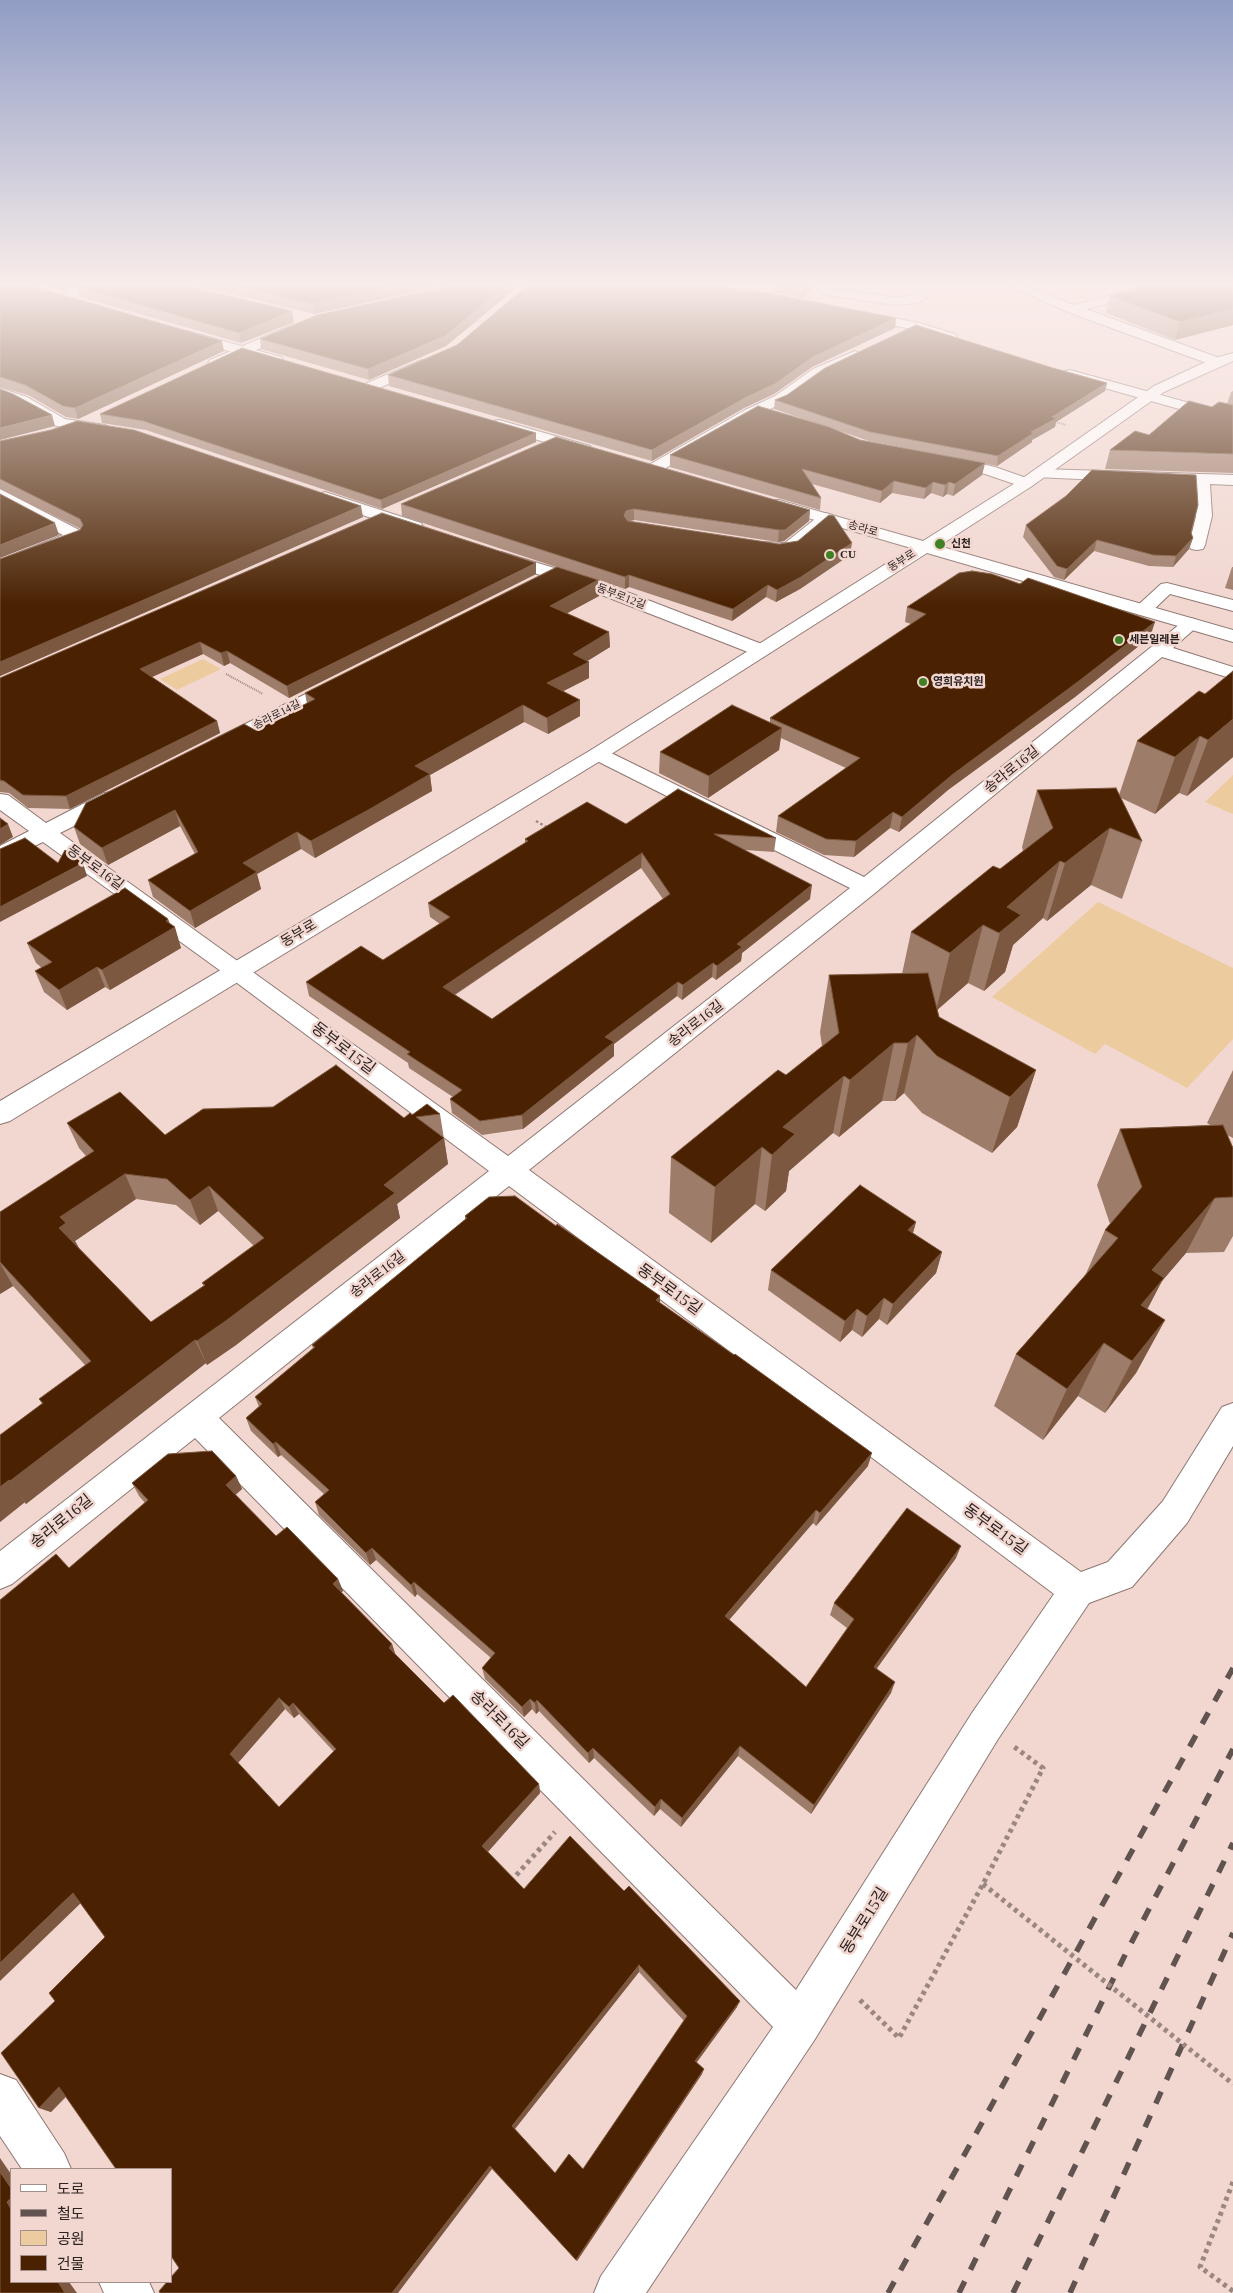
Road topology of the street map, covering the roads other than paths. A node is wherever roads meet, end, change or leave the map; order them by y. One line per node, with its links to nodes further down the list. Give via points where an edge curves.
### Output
1 (791, 391): 6 (street)
2 (1131, 391): 5 (street)
3 (1159, 391): 5 (street, 동부로)
4 (0, 392): 11 (street, via 22,400 61,423)
5 (1148, 396): 10 (street); 21 (street, 동부로)
6 (756, 410): 8 (street); 19 (street)
7 (106, 414): 11 (street)
8 (773, 415)
9 (482, 419): 14 (street)
10 (1233, 420)
11 (80, 426): 12 (street); 13 (street)
12 (121, 432)
13 (56, 434)
14 (556, 441): 15 (street); 16 (street)
15 (528, 453)
16 (600, 454)
17 (932, 458): 21 (street)
18 (635, 464): 19 (street)
19 (653, 469): 20 (street)
20 (672, 474)
21 (1033, 478): 22 (street); 36 (street, 동부로)
22 (1202, 480): 23 (street); 35 (street, via 1204,516)
23 (1233, 480)
24 (313, 493): 30 (street)
25 (0, 494): 28 (street)
26 (758, 499): 31 (street, 송라로)
27 (410, 505): 30 (street)
28 (26, 508): 29 (street); 38 (street, via 77,536)
29 (9, 515)
30 (384, 516): 32 (street); 33 (street)
31 (826, 518): 34 (street, via 790,547 778,549); 36 (street, 송라로)
32 (356, 528)
33 (429, 532)
34 (750, 545)
35 (1197, 545)
36 (925, 547): 42 (street, 송라로); 45 (street, 동부로)
37 (484, 551): 39 (street, 동부로12길)
38 (0, 566)
39 (555, 574): 40 (street); 45 (street, 동부로12길, via 595,586)
40 (530, 587)
41 (1233, 606): 42 (street, via 1167,588)
42 (1143, 610): 43 (street, 송라로)
43 (1191, 624): 44 (street, 송라로); 46 (street, 송라로16길)
44 (1233, 636)
45 (760, 650): 49 (street, 동부로)
46 (1159, 650): 48 (street); 55 (street, 송라로16길)
47 (360, 672): 50 (street, 송라로14길)
48 (1233, 673)
49 (598, 754): 55 (street); 56 (street, 동부로)
50 (197, 755)
51 (126, 792): 53 (street)
52 (0, 800): 53 (street, 동부로16길)
53 (46, 832): 54 (street); 56 (street, 동부로16길)
54 (0, 855)
55 (867, 888): 58 (street, 송라로16길)
56 (238, 971): 57 (street, 동부로); 58 (street, 동부로15길)
57 (0, 1114)
58 (509, 1172): 59 (street, 송라로16길); 62 (street, 동부로15길)
59 (196, 1417): 61 (street, 송라로16길); 63 (street, 송라로16길)
60 (1233, 1417): 62 (street, via 1175,1512 1120,1575)
61 (0, 1572)
62 (1077, 1590): 63 (street, 동부로15길, via 985,1726)
63 (800, 2024): 66 (street, 동부로15길)
64 (0, 2096): 65 (street)
65 (47, 2168)
66 (618, 2293)

